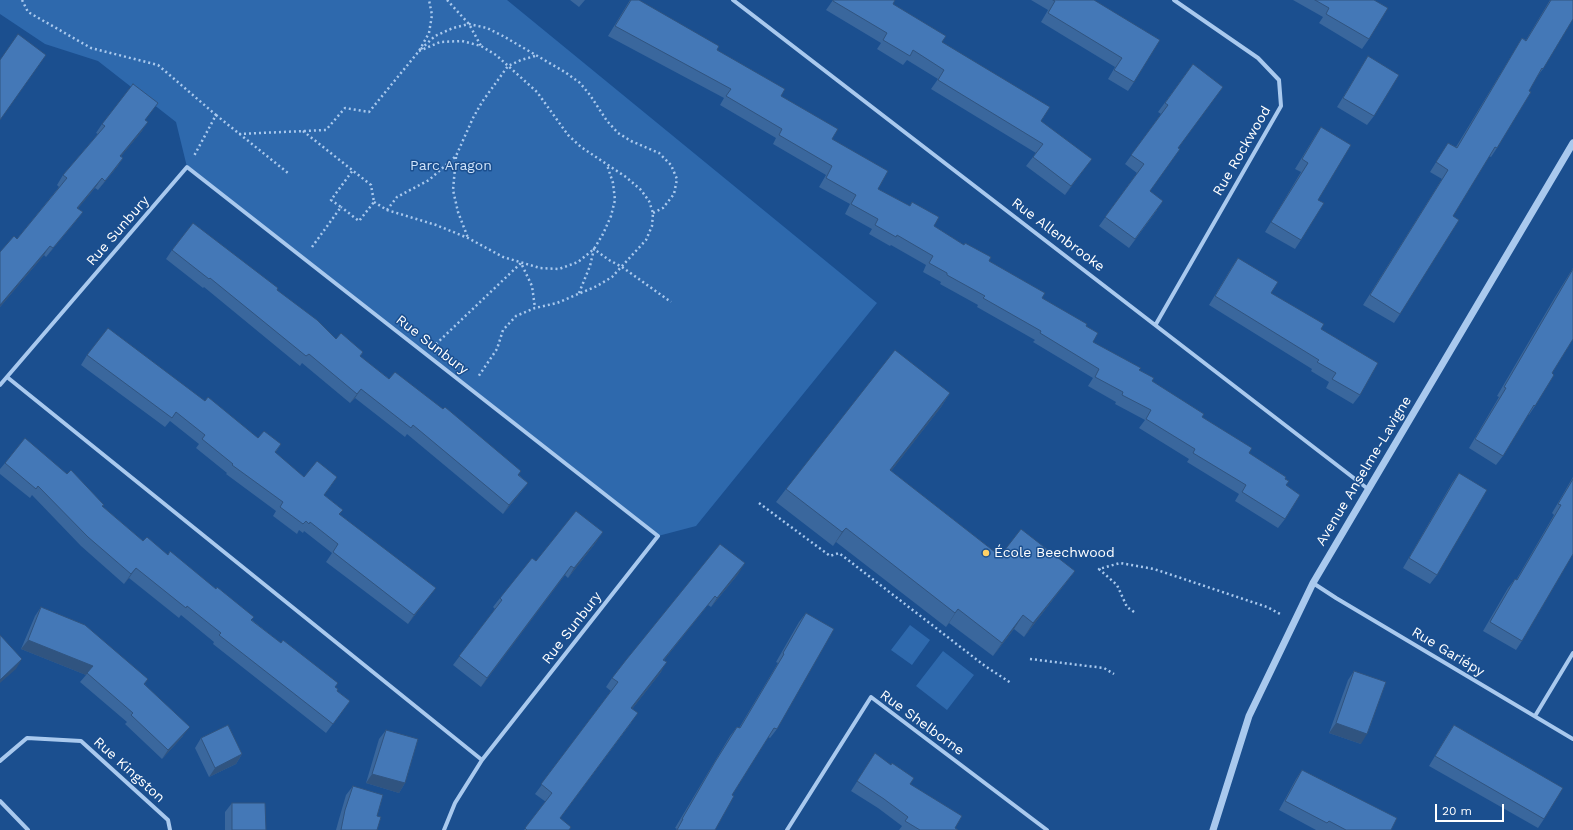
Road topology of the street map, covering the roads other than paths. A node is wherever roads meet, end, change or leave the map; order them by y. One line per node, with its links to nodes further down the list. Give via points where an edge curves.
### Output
1 (733, 0): 4 (street, Rue Allenbrooke)
2 (1174, 0): 4 (street, Rue Rockwood, via 1258,58 1279,80 1281,106)
3 (1573, 143): 7 (street, Avenue Anselme-Lavigne)
4 (1156, 324): 7 (street, Rue Allenbrooke)
5 (8, 377): 6 (street, Rue Sunbury); 12 (street); 12 (street, Rue Sunbury, via 187,167 658,536)
6 (0, 385)
7 (1368, 489): 8 (street, Avenue Anselme-Lavigne)
8 (1313, 583): 10 (street, Rue Gariépy); 20 (street, Avenue Anselme-Lavigne, via 1250,716)
9 (1573, 653): 10 (street)
10 (1535, 716): 11 (street, Rue Gariépy)
11 (1573, 739)
12 (482, 760): 17 (street, Rue Sunbury, via 455,803)
13 (0, 761): 16 (street, Rue Kingston, via 27,738 81,741 168,820)
14 (0, 801): 15 (street)
15 (28, 830)
16 (170, 830)
17 (444, 830)
18 (787, 830): 19 (street, Rue Shelborne, via 871,697)
19 (1047, 830)
20 (1213, 830)

